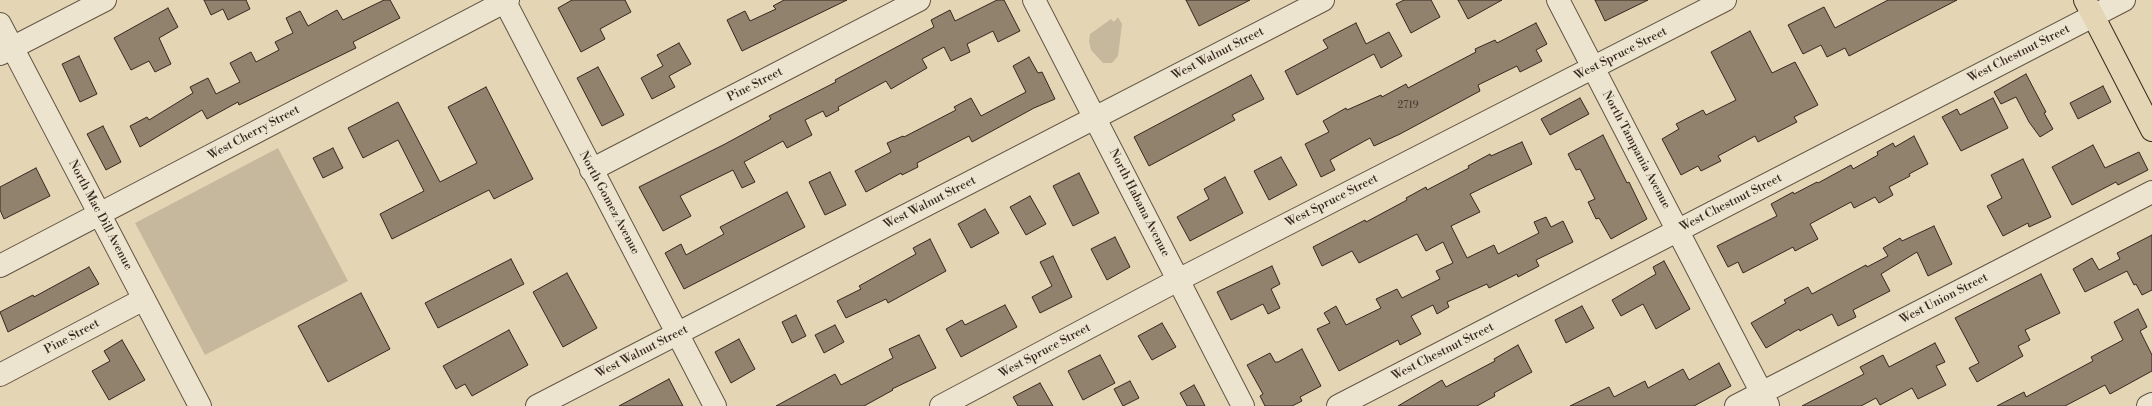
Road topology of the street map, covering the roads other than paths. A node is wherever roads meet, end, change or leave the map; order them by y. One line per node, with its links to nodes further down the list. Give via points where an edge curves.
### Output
1 (105, 0): 11 (street)
2 (506, 0): 15 (street, North Gomez Avenue); 17 (street, West Cherry Street)
3 (919, 0): 15 (street, Pine Street)
4 (1034, 0): 13 (street, North Habana Avenue)
5 (1323, 0): 13 (street, West Walnut Street)
6 (1558, 0): 12 (street, North Tampania Avenue)
7 (1725, 0): 12 (street, West Spruce Street)
8 (2124, 0): 9 (street, West Chestnut Street)
9 (2089, 8): 14 (main road); 18 (street, West Chestnut Street)
10 (0, 24): 11 (street, North Mac Dill Avenue)
11 (6, 51): 17 (street, North Mac Dill Avenue)
12 (1594, 68): 18 (street, North Tampania Avenue); 20 (street, West Spruce Street)
13 (1095, 118): 20 (street, North Habana Avenue); 22 (street, West Walnut Street)
14 (2152, 130)
15 (591, 170): 22 (street, North Gomez Avenue)
16 (2152, 192): 24 (street, West Union Street)
17 (100, 214): 19 (street, West Cherry Street); 21 (street, North Mac Dill Avenue)
18 (1678, 230): 24 (street, North Tampania Avenue); 31 (street, West Chestnut Street)
19 (0, 266)
20 (1178, 280): 29 (street, West Spruce Street); 30 (street, North Habana Avenue)
21 (144, 299): 23 (street, Pine Street); 26 (street, North Mac Dill Avenue)
22 (677, 334): 27 (street, West Walnut Street); 28 (street, North Gomez Avenue)
23 (0, 375)
24 (1765, 399): 32 (street, West Union Street)
25 (2152, 404): 33 (street)
26 (200, 406)
27 (537, 406)
28 (715, 406)
29 (941, 406)
30 (1244, 406)
31 (1338, 406)
32 (1736, 406)
33 (2148, 406)

